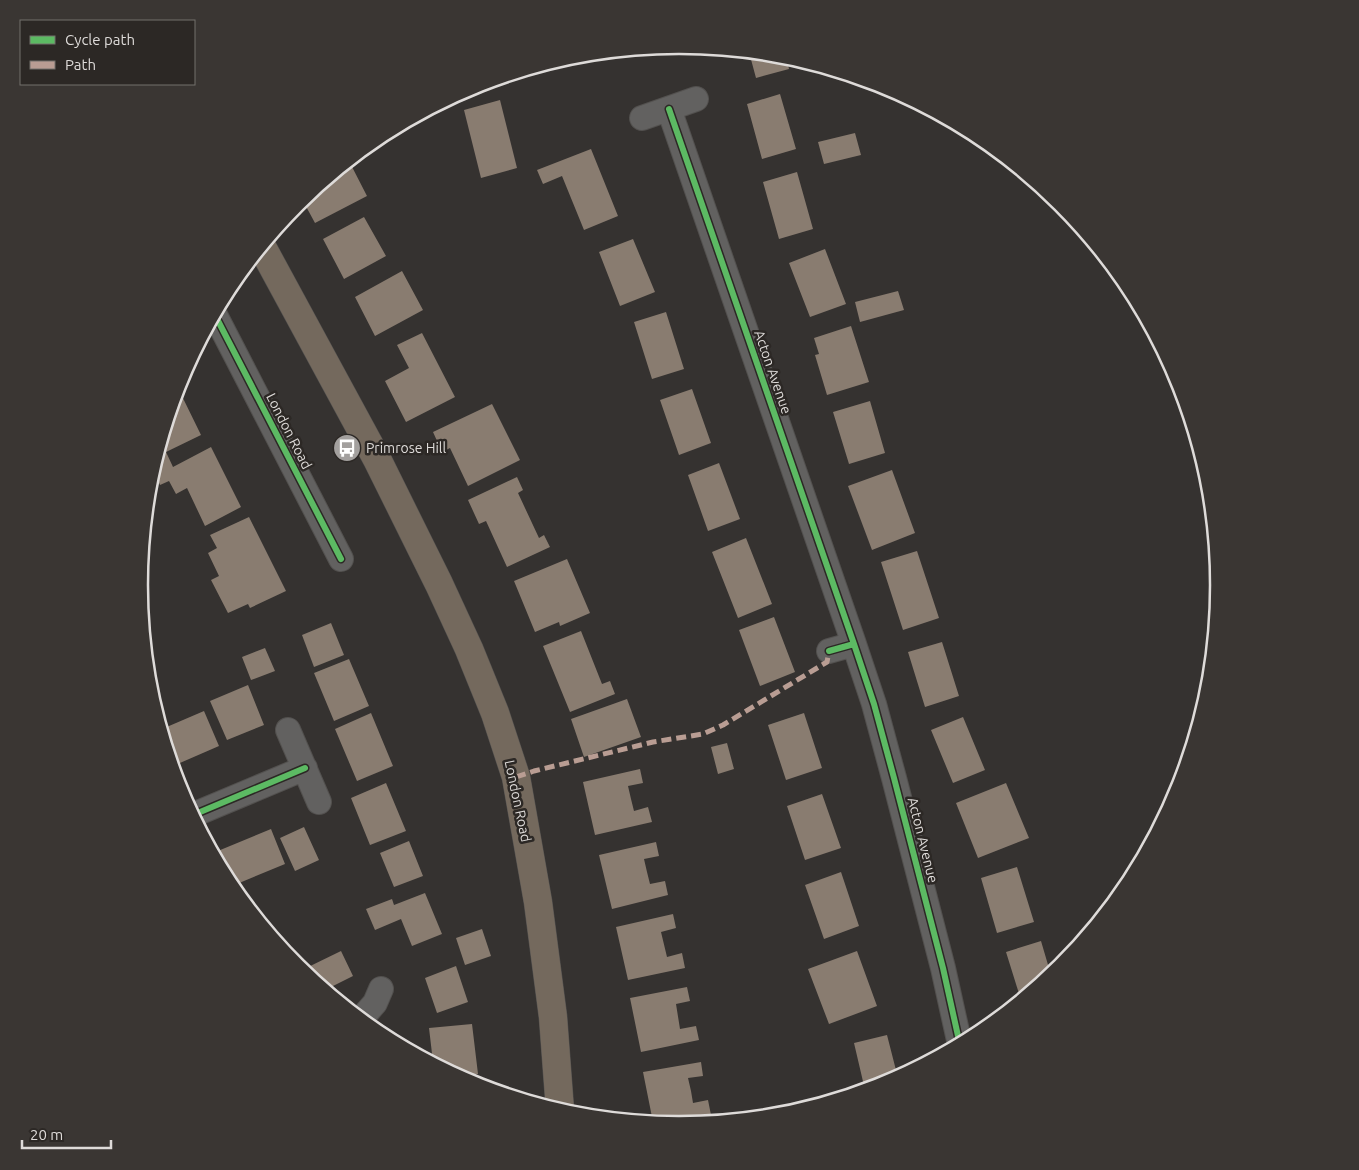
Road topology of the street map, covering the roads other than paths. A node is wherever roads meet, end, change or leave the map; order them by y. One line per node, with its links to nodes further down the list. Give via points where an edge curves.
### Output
1 (696, 99): 2 (street)
2 (669, 109): 3 (street); 7 (street, Acton Avenue)
3 (642, 118)
4 (265, 253): 16 (highway, London Road, via 382,468 439,584 495,713 516,776 538,902 553,1017)
5 (218, 320): 6 (street, London Road)
6 (341, 558)
7 (854, 644): 8 (street); 15 (street, Acton Avenue, via 894,778)
8 (830, 651)
9 (288, 730): 10 (street)
10 (305, 768): 11 (street); 12 (street)
11 (319, 802)
12 (200, 812)
13 (381, 989): 14 (street)
14 (366, 1013)
15 (958, 1037)
16 (559, 1102)

